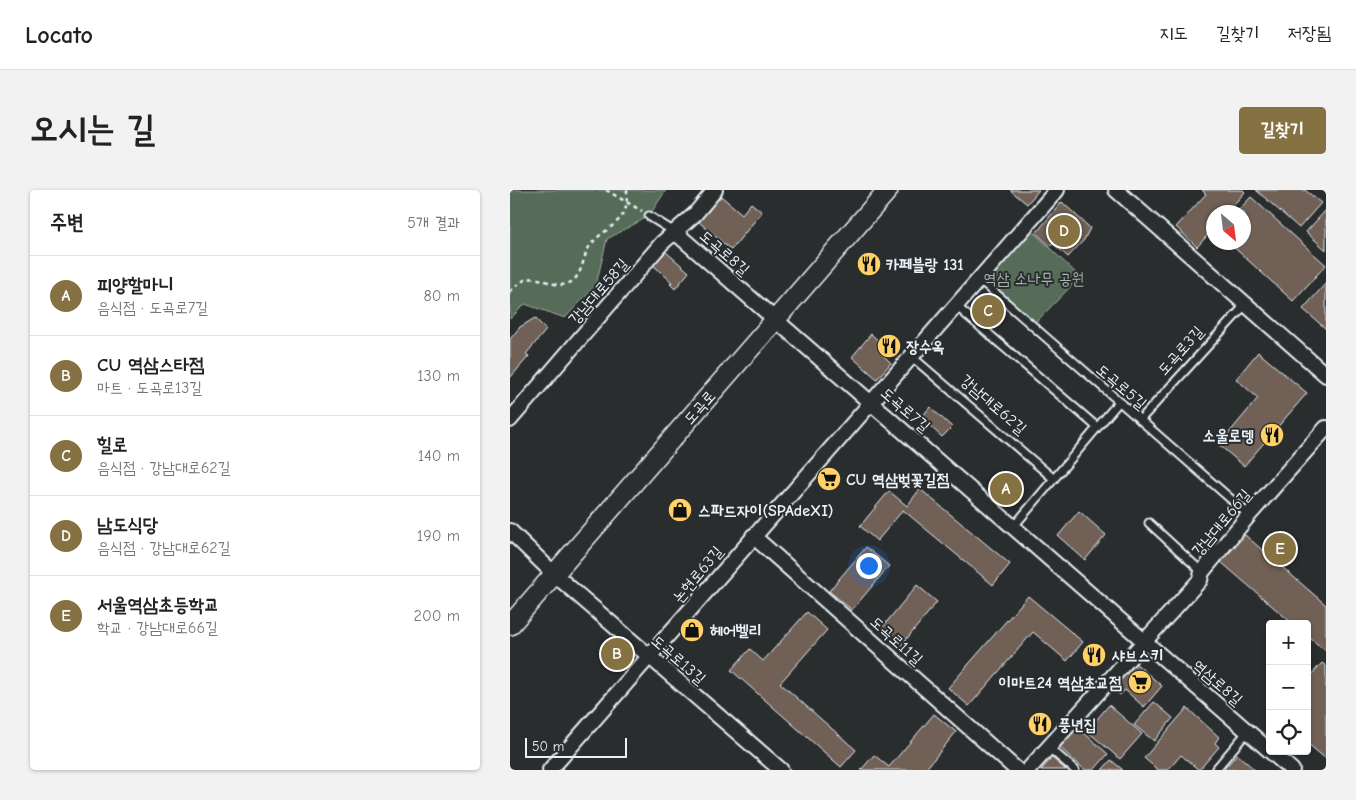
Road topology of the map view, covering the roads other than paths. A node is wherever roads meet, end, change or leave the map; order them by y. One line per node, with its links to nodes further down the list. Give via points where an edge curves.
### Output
1 (716, 190): 6 (street, 강남대로58길)
2 (888, 190): 10 (main road, 도곡로)
3 (1057, 190): 7 (street)
4 (1116, 190): 8 (street)
5 (650, 216): 6 (lane, 도곡로8길)
6 (676, 233): 10 (street, 도곡로8길); 15 (street, 강남대로58길, via 662,243)
7 (978, 278): 9 (street); 14 (lane, 도곡로5길)
8 (1246, 303): 12 (street); 16 (lane, 도곡로3길)
9 (955, 305): 11 (street); 17 (lane)
10 (775, 319): 13 (street, 도곡로7길); 26 (main road, 도곡로)
11 (911, 356): 13 (street); 19 (lane, 강남대로62길)
12 (1326, 375)
13 (871, 401): 22 (street, 도곡로7길); 24 (street, 논현로63길)
14 (1118, 402): 16 (lane, 도곡로5길); 17 (lane)
15 (510, 420)
16 (1140, 420): 20 (lane, 도곡로5길)
17 (1097, 428): 19 (lane)
18 (1326, 428): 20 (street, 강남대로66길)
19 (1054, 479): 22 (lane)
20 (1249, 515): 25 (street, 강남대로66길)
21 (1149, 523): 25 (lane)
22 (1014, 526): 28 (street, 도곡로7길)
23 (510, 531): 26 (street, 도곡로13길)
24 (753, 536): 29 (street, 논현로63길); 36 (street, 도곡로11길)
25 (1202, 572): 28 (street, 강남대로66길, via 1200,580)
26 (554, 574): 27 (main road, 도곡로); 29 (street, 도곡로13길)
27 (510, 625)
28 (1144, 640): 30 (street, 역삼로8길); 31 (street, 강남대로66길)
29 (650, 657): 34 (street, 논현로63길); 35 (street, 도곡로13길)
30 (1248, 731): 32 (street, 역삼로8길); 39 (lane)
31 (1048, 747): 37 (street, 강남대로66길); 38 (lane)
32 (1266, 747)
33 (1275, 755): 40 (street, 역삼로8길)
34 (550, 770)
35 (781, 770)
36 (1017, 770)
37 (1028, 770)
38 (1075, 770)
39 (1215, 770)
40 (1292, 770)

